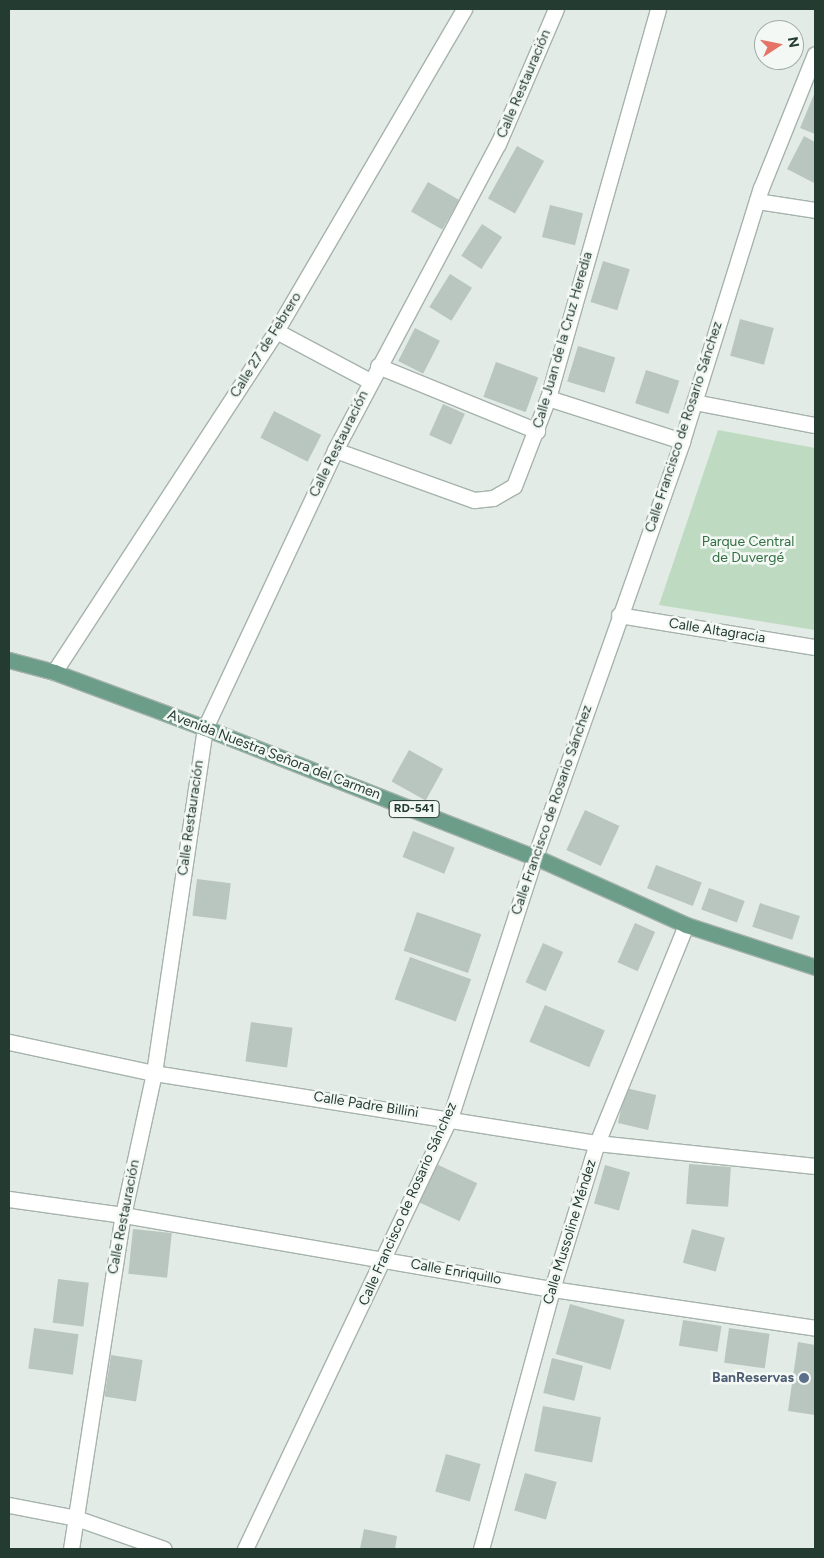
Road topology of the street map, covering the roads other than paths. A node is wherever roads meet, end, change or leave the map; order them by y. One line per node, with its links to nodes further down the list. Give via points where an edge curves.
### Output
1 (464, 9): 7 (street, Calle 27 de Febrero)
2 (556, 9): 8 (street, Calle Restauración, via 498,144)
3 (658, 9): 10 (street, Calle Juan de la Cruz Heredia)
4 (815, 54): 5 (street, Calle Francisco de Rosario Sánchez)
5 (757, 201): 6 (street); 11 (street, Calle Francisco de Rosario Sánchez)
6 (815, 210)
7 (276, 331): 9 (street); 19 (street, Calle 27 de Febrero)
8 (378, 366): 9 (street, Calle Restauración); 13 (street)
9 (370, 381): 15 (street, Calle Restauración)
10 (548, 398): 13 (street, Calle Juan de la Cruz Heredia); 14 (street)
11 (694, 402): 12 (street); 14 (street, Calle Francisco de Rosario Sánchez)
12 (815, 425)
13 (537, 432): 15 (street, Calle Juan de la Cruz Heredia, via 514,486 493,498 474,500)
14 (682, 441): 16 (street, Calle Francisco de Rosario Sánchez)
15 (335, 450): 20 (street, Calle Restauración)
16 (619, 615): 17 (street, Calle Altagracia); 21 (street, Calle Francisco de Rosario Sánchez)
17 (815, 647)
18 (9, 660): 19 (main road, Avenida Nuestra Señora del Carmen / RD-541)
19 (54, 672): 20 (main road, Avenida Nuestra Señora del Carmen / RD-541)
20 (205, 728): 21 (main road, Avenida Nuestra Señora del Carmen / RD-541); 25 (street, Calle Restauración)
21 (535, 857): 22 (main road, Avenida Nuestra Señora del Carmen / RD-541); 26 (street, Calle Francisco de Rosario Sánchez)
22 (686, 924): 23 (main road, Avenida Nuestra Señora del Carmen / RD-541); 27 (street, Calle Mussoline Méndez)
23 (815, 967)
24 (9, 1042): 25 (street, Calle Padre Billini)
25 (154, 1073): 26 (street, Calle Padre Billini); 30 (street, Calle Restauración)
26 (450, 1118): 27 (street, Calle Padre Billini); 31 (street, Calle Francisco de Rosario Sánchez)
27 (597, 1143): 28 (street, Calle Padre Billini); 32 (street, Calle Mussoline Méndez)
28 (815, 1166)
29 (9, 1199): 30 (street, Calle Enriquillo)
30 (122, 1215): 31 (street, Calle Enriquillo); 35 (street, Calle Restauración)
31 (385, 1260): 32 (street, Calle Enriquillo); 38 (street, Calle Francisco de Rosario Sánchez)
32 (552, 1289): 33 (street, Calle Enriquillo); 39 (street, Calle Mussoline Méndez)
33 (815, 1328)
34 (9, 1505): 35 (street)
35 (76, 1518): 36 (street, Calle Restauración); 37 (street)
36 (71, 1549)
37 (164, 1549)
38 (245, 1549)
39 (481, 1549)

